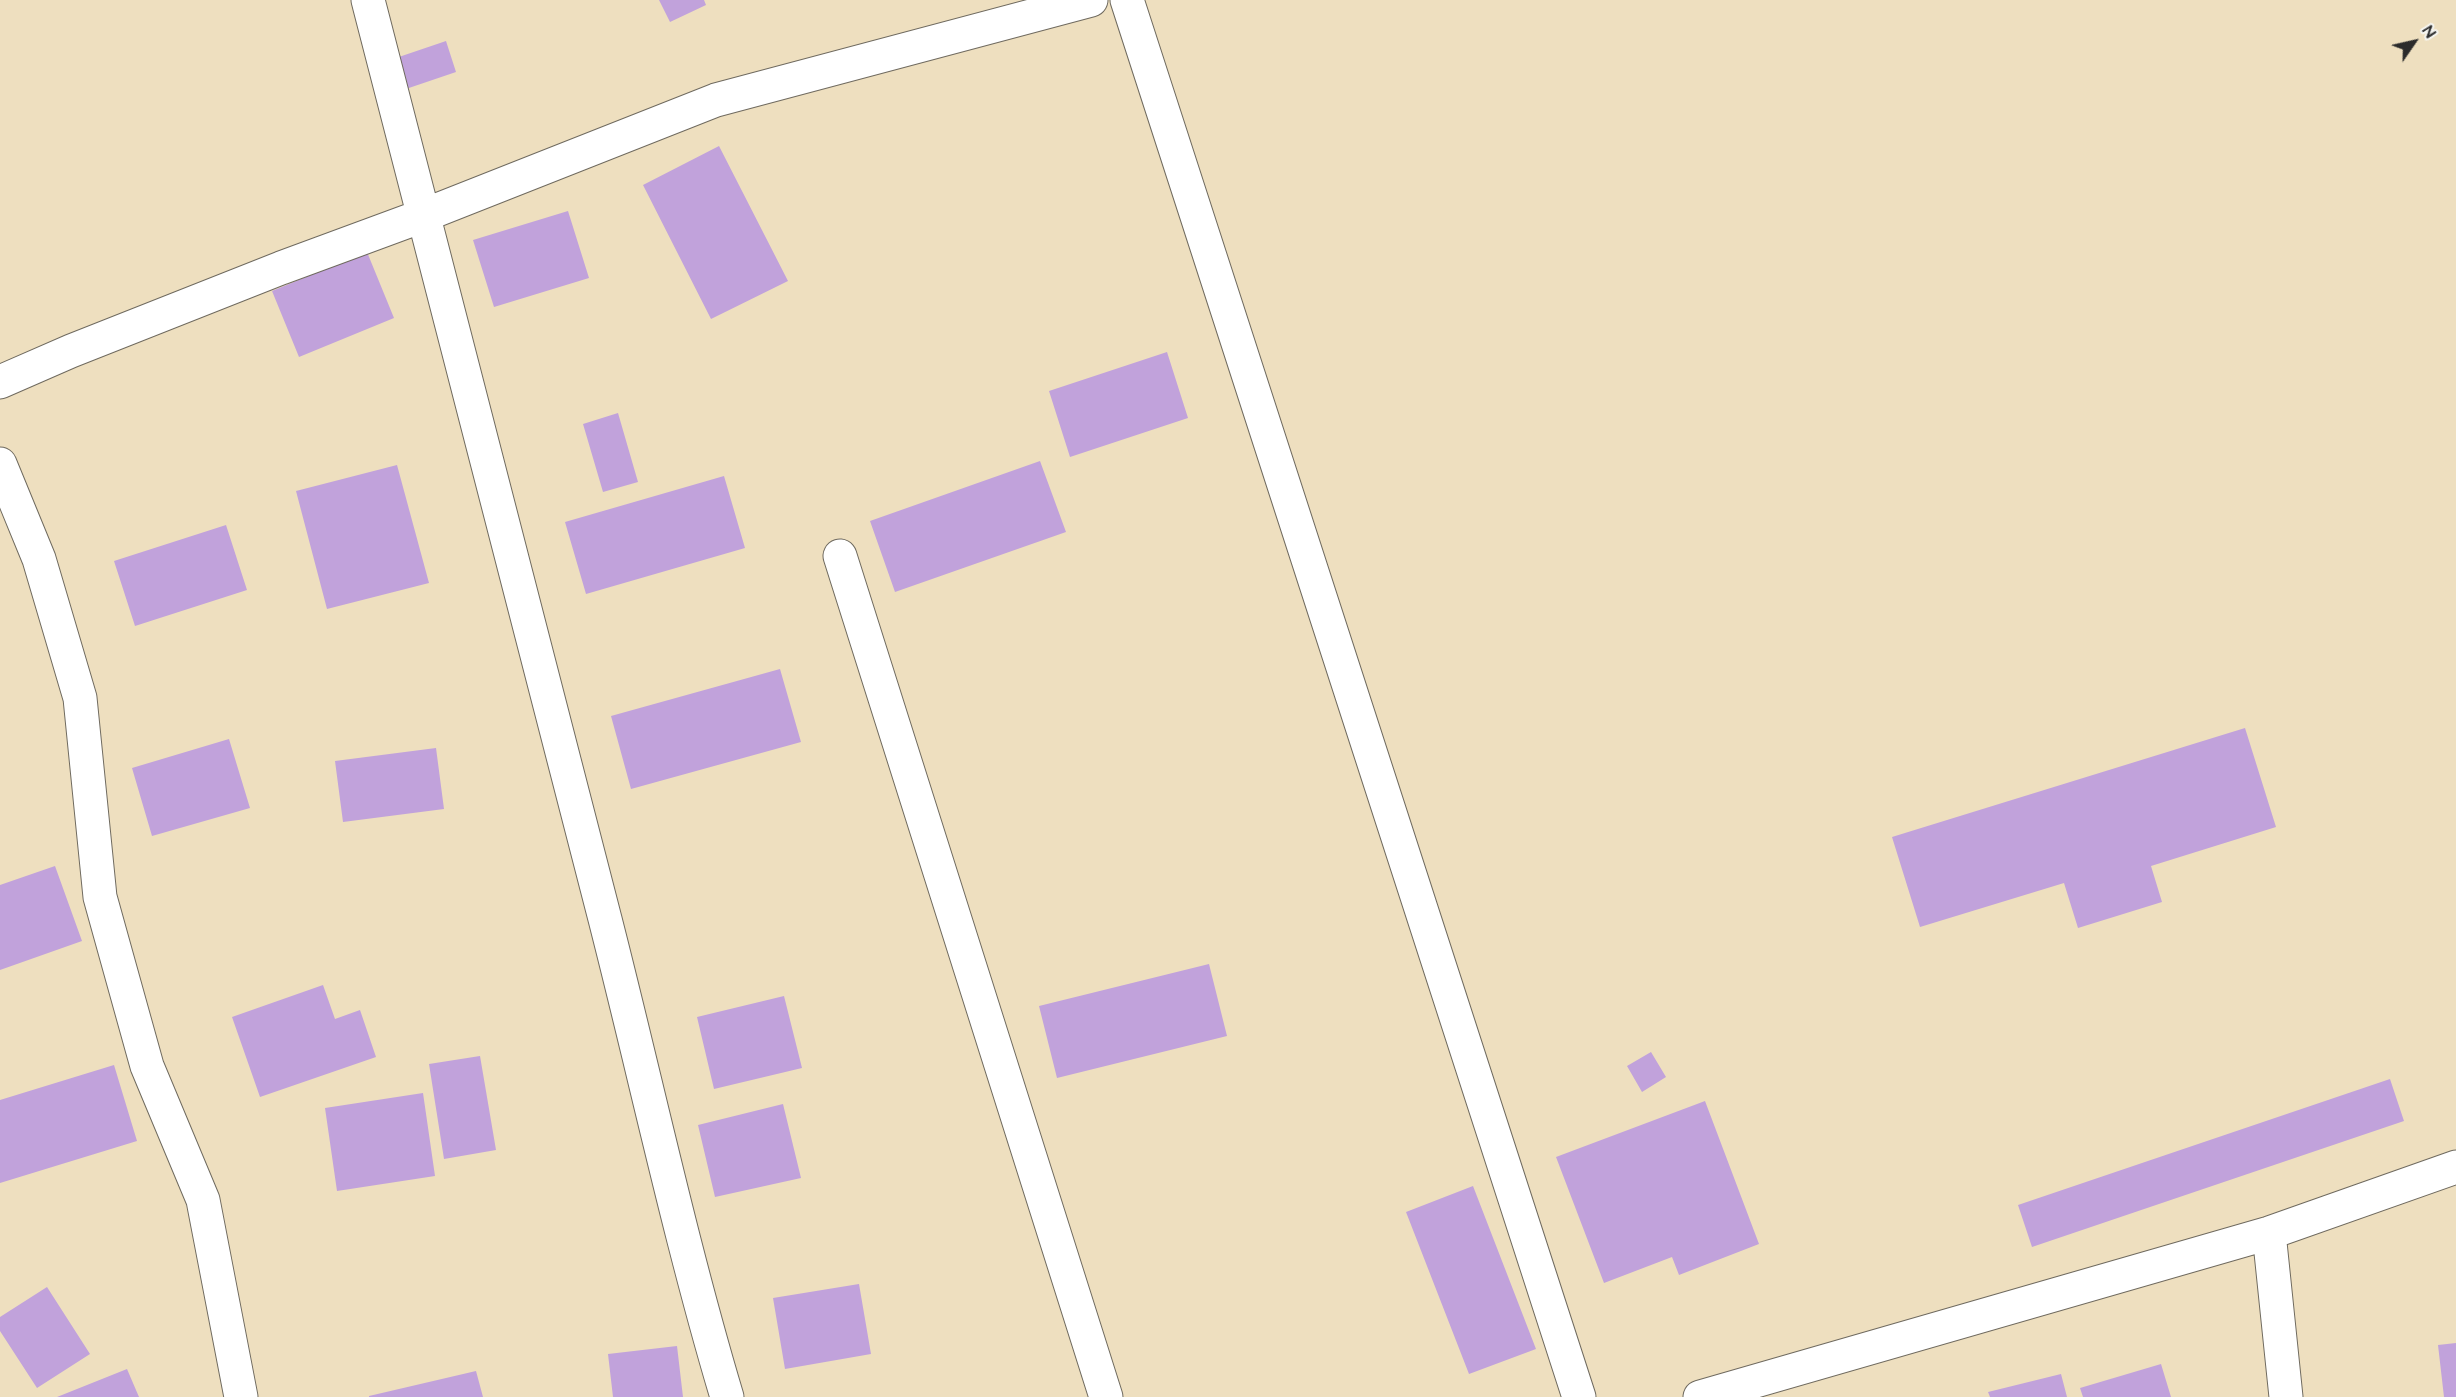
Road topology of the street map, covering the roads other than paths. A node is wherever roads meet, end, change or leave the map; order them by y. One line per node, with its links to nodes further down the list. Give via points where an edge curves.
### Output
1 (368, 0): 4 (street)
2 (1091, 0): 4 (street, via 716,100)
3 (1127, 0): 13 (street)
4 (422, 216): 5 (street); 11 (street)
5 (0, 382)
6 (0, 464): 10 (street, via 39,559 80,698 100,897 147,1066 203,1200)
7 (840, 556): 12 (street)
8 (2456, 1167): 9 (street)
9 (2269, 1233): 14 (street); 15 (street)
10 (241, 1397)
11 (727, 1397)
12 (1106, 1397)
13 (1579, 1397)
14 (1700, 1397)
15 (2286, 1397)

